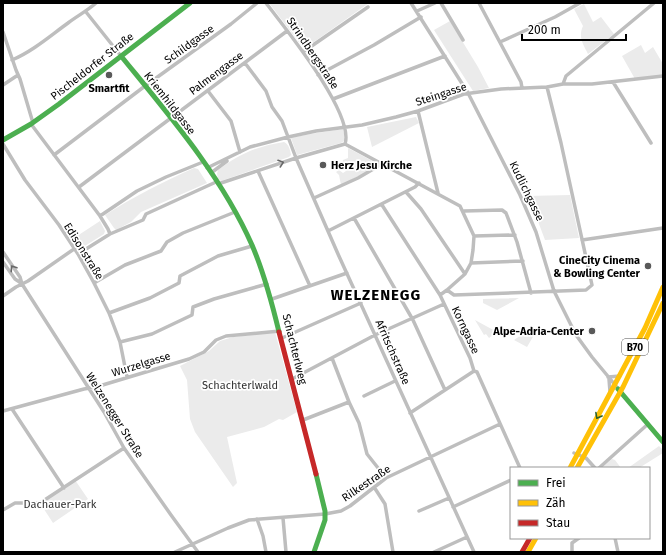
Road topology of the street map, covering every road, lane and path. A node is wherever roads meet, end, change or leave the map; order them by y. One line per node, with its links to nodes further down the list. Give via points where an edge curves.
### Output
1 (96, 3): 13 (street)
2 (190, 3): 20 (main road, Pischeldorfer Straße)
3 (257, 3): 30 (street, Schildgasse)
4 (266, 3): 15 (street, Strindbergstraße)
5 (411, 3): 12 (street, Kudlichgasse)
6 (435, 3): 12 (street)
7 (441, 3): 17 (street)
8 (479, 3): 18 (street)
9 (580, 3): 18 (street)
10 (654, 3): 28 (street, via 566,76)
11 (368, 7): 19 (street)
12 (417, 11): 14 (street, Kudlichgasse)
13 (86, 12): 20 (street); 22 (street, via 26,54)
14 (420, 17): 21 (street, Kudlichgasse); 25 (street, via 370,48)
15 (288, 31): 19 (street, Strindbergstraße); 23 (street, Palmengasse)
16 (3, 32): 22 (street)
17 (463, 40)
18 (500, 42): 32 (street)
19 (303, 52): 25 (street, Strindbergstraße)
20 (121, 56): 30 (main road, Kriemhildgasse); 38 (main road, Pischeldorfer Straße)
21 (445, 56): 34 (street, Kudlichgasse); 35 (street)
22 (12, 60): 24 (street)
23 (245, 63): 33 (street, Palmengasse); 40 (street, Afritschstraße, via 266,91)
24 (18, 75): 29 (street); 38 (street)
25 (318, 75): 35 (street, Strindbergstraße)
26 (663, 76): 27 (street, Steingasse)
27 (613, 82): 28 (street, Steingasse); 42 (street)
28 (563, 84): 31 (street, Steingasse)
29 (3, 85)
30 (145, 86): 37 (main road, Kriemhildgasse); 46 (street, Schildgasse)
31 (547, 87): 32 (street, Steingasse); 70 (street)
32 (522, 88): 34 (street, Steingasse)
33 (208, 90): 37 (street, Palmengasse); 45 (street, via 231,122)
34 (468, 93): 36 (street, Steingasse); 86 (street, Kudlichgasse, via 528,212)
35 (333, 99): 39 (street, Strindbergstraße)
36 (418, 112): 39 (street, Steingasse); 58 (street)
37 (170, 119): 49 (main road, Kriemhildgasse); 56 (street, Palmengasse)
38 (32, 124): 41 (main road, Pischeldorfer Straße); 46 (street)
39 (346, 128): 40 (street, Steingasse); 44 (street, Strindbergstraße)
40 (288, 137): 45 (street, Steingasse); 48 (street, Afritschstraße)
41 (3, 140)
42 (651, 143)
43 (3, 144): 72 (street, Edisonstraße)
44 (345, 144): 48 (street); 50 (street)
45 (240, 152): 47 (street, Steingasse)
46 (54, 155): 56 (street)
47 (231, 157): 51 (street, Steingasse); 53 (street, Steingasse)
48 (296, 158): 52 (street, one-way to 48); 59 (street, Afritschstraße)
49 (203, 162): 51 (main road, Schachterlweg); 63 (street, via 137,191)
50 (382, 164): 55 (street); 59 (street)
51 (207, 168): 53 (main road, Schachterlweg)
52 (258, 171): 54 (street); 83 (street)
53 (211, 173): 54 (main road, Schachterlweg)
54 (217, 183): 62 (main road, Schachterlweg); 67 (street, via 146,214 143,220)
55 (420, 183): 57 (street); 58 (street)
56 (79, 187): 63 (street)
57 (406, 192): 60 (street); 79 (street, via 421,209)
58 (438, 193): 61 (street, via 458,204)
59 (314, 198): 66 (street, Afritschstraße)
60 (382, 205): 64 (street); 88 (street, Korngasse)
61 (464, 211): 68 (street, via 502,210 506,213); 69 (street)
62 (235, 212): 71 (main road, Schachterlweg); 80 (street, via 183,233 167,242 161,251 125,265)
63 (100, 216): 67 (street)
64 (354, 218): 66 (street); 95 (street)
65 (663, 228): 70 (street)
66 (328, 231): 78 (street, Afritschstraße)
67 (110, 234): 74 (street)
68 (515, 234): 69 (street); 75 (street)
69 (474, 236): 77 (street)
70 (582, 240): 86 (street, via 592,286 586,290)
71 (252, 246): 82 (main road, Schachterlweg); 94 (street, via 218,256 180,276 179,283)
72 (74, 249): 74 (street, Edisonstraße); 81 (street)
73 (3, 252): 81 (street, Welzenegger Straße, one-way to 73)
74 (78, 254): 80 (street, Edisonstraße)
75 (523, 261): 77 (street); 87 (street)
76 (3, 262): 81 (street, Welzenegger Straße, via 15,279)
77 (471, 263): 79 (street)
78 (347, 274): 83 (street); 92 (street, Afritschstraße)
79 (465, 274): 85 (street)
80 (94, 283): 94 (street, Edisonstraße)
81 (22, 284): 89 (street); 108 (street, Welzenegger Straße)
82 (267, 284): 90 (main road, Schachterlweg); 99 (street, via 214,298 193,307 192,315 159,331)
83 (310, 286): 90 (street)
84 (663, 287): 91 (main road, B70)
85 (447, 290): 87 (street, via 454,295); 88 (street)
86 (554, 291): 87 (street); 104 (street, Kudlichgasse, via 576,335)
87 (531, 293)
88 (440, 295): 93 (street, Korngasse)
89 (3, 296)
90 (272, 299): 96 (main road, Schachterlweg)
91 (661, 301): 102 (main road, B70); 107 (main road, B70, via 650,333)
92 (361, 303): 97 (street, Afritschstraße); 98 (street)
93 (444, 304): 95 (street); 101 (street, Korngasse)
94 (109, 313): 99 (street, Edisonstraße)
95 (411, 318): 97 (street); 110 (street)
96 (280, 331): 98 (main road, Schachterlweg); 103 (street, Wurzelgasse, via 226,336 189,359)
97 (375, 335): 100 (street); 106 (street, Afritschstraße)
98 (282, 338): 105 (main road, Schachterlweg)
99 (120, 342): 103 (street, Edisonstraße)
100 (332, 358): 105 (street); 114 (street)
101 (474, 371): 110 (street); 120 (street, Korngasse, via 477,372)
102 (620, 376): 104 (street); 111 (main road, B70)
103 (127, 377): 108 (street, Wurzelgasse)
104 (609, 377): 109 (street, Kudlichgasse); 111 (street)
105 (292, 379): 119 (main road, Schachterlweg)
106 (395, 381): 112 (street); 118 (street, Afritschstraße)
107 (624, 382): 109 (main road); 113 (main road); 115 (main road, B70)
108 (88, 388): 116 (street, Wurzelgasse); 123 (street, Welzenegger Straße)
109 (618, 389): 111 (main road); 113 (main road)
110 (445, 390): 118 (street)
111 (610, 394): 124 (main road, B70, one-way to 124)
112 (364, 396)
113 (627, 399): 115 (main road); 121 (main road)
114 (349, 402): 119 (street); 131 (street, via 359,423 367,454)
115 (614, 403): 124 (main road, B70)
116 (12, 409): 117 (street, Wurzelgasse); 134 (street)
117 (3, 411)
118 (410, 413): 125 (street, Afritschstraße)
119 (303, 420): 139 (main road, Schachterlweg)
120 (500, 424): 125 (street, Rilkestraße); 126 (street, Korngasse)
121 (648, 424): 122 (main road); 130 (street)
122 (663, 442)
123 (124, 448): 134 (street); 147 (street, Welzenegger Straße)
124 (581, 456): 127 (main road, B70); 128 (main road, B70); 129 (street)
125 (430, 457): 131 (street, Rilkestraße); 135 (street, Afritschstraße)
126 (520, 467)
127 (571, 467)
128 (577, 467)
129 (594, 467)
130 (600, 467)
131 (386, 478): 133 (street, Rilkestraße)
132 (510, 480): 136 (street)
133 (374, 487): 139 (street, Rilkestraße, via 346,509); 153 (street, via 385,504)
134 (64, 488): 137 (street, via 40,503 18,502)
135 (449, 498): 136 (street, Afritschstraße); 138 (street)
136 (453, 507): 142 (street, Afritschstraße)
137 (3, 510)
138 (420, 511)
139 (325, 514): 140 (street, Rilkestraße); 152 (main road, Schachterlweg)
140 (283, 518): 141 (street, Rilkestraße); 151 (street)
141 (257, 519): 147 (street, Rilkestraße); 150 (street)
142 (467, 537): 154 (street); 155 (street, Afritschstraße)
143 (529, 539): 156 (main road)
144 (535, 539): 157 (main road)
145 (578, 539): 158 (street, via 572,543)
146 (615, 539): 159 (street)
147 (192, 544): 148 (street, Rilkestraße); 149 (street, Welzenegger Straße)
148 (175, 552)
149 (198, 552)
150 (266, 552)
151 (286, 552)
152 (314, 552)
153 (394, 552)
154 (434, 552)
155 (474, 552)
156 (522, 552)
157 (528, 552)
158 (572, 552)
159 (618, 552)

